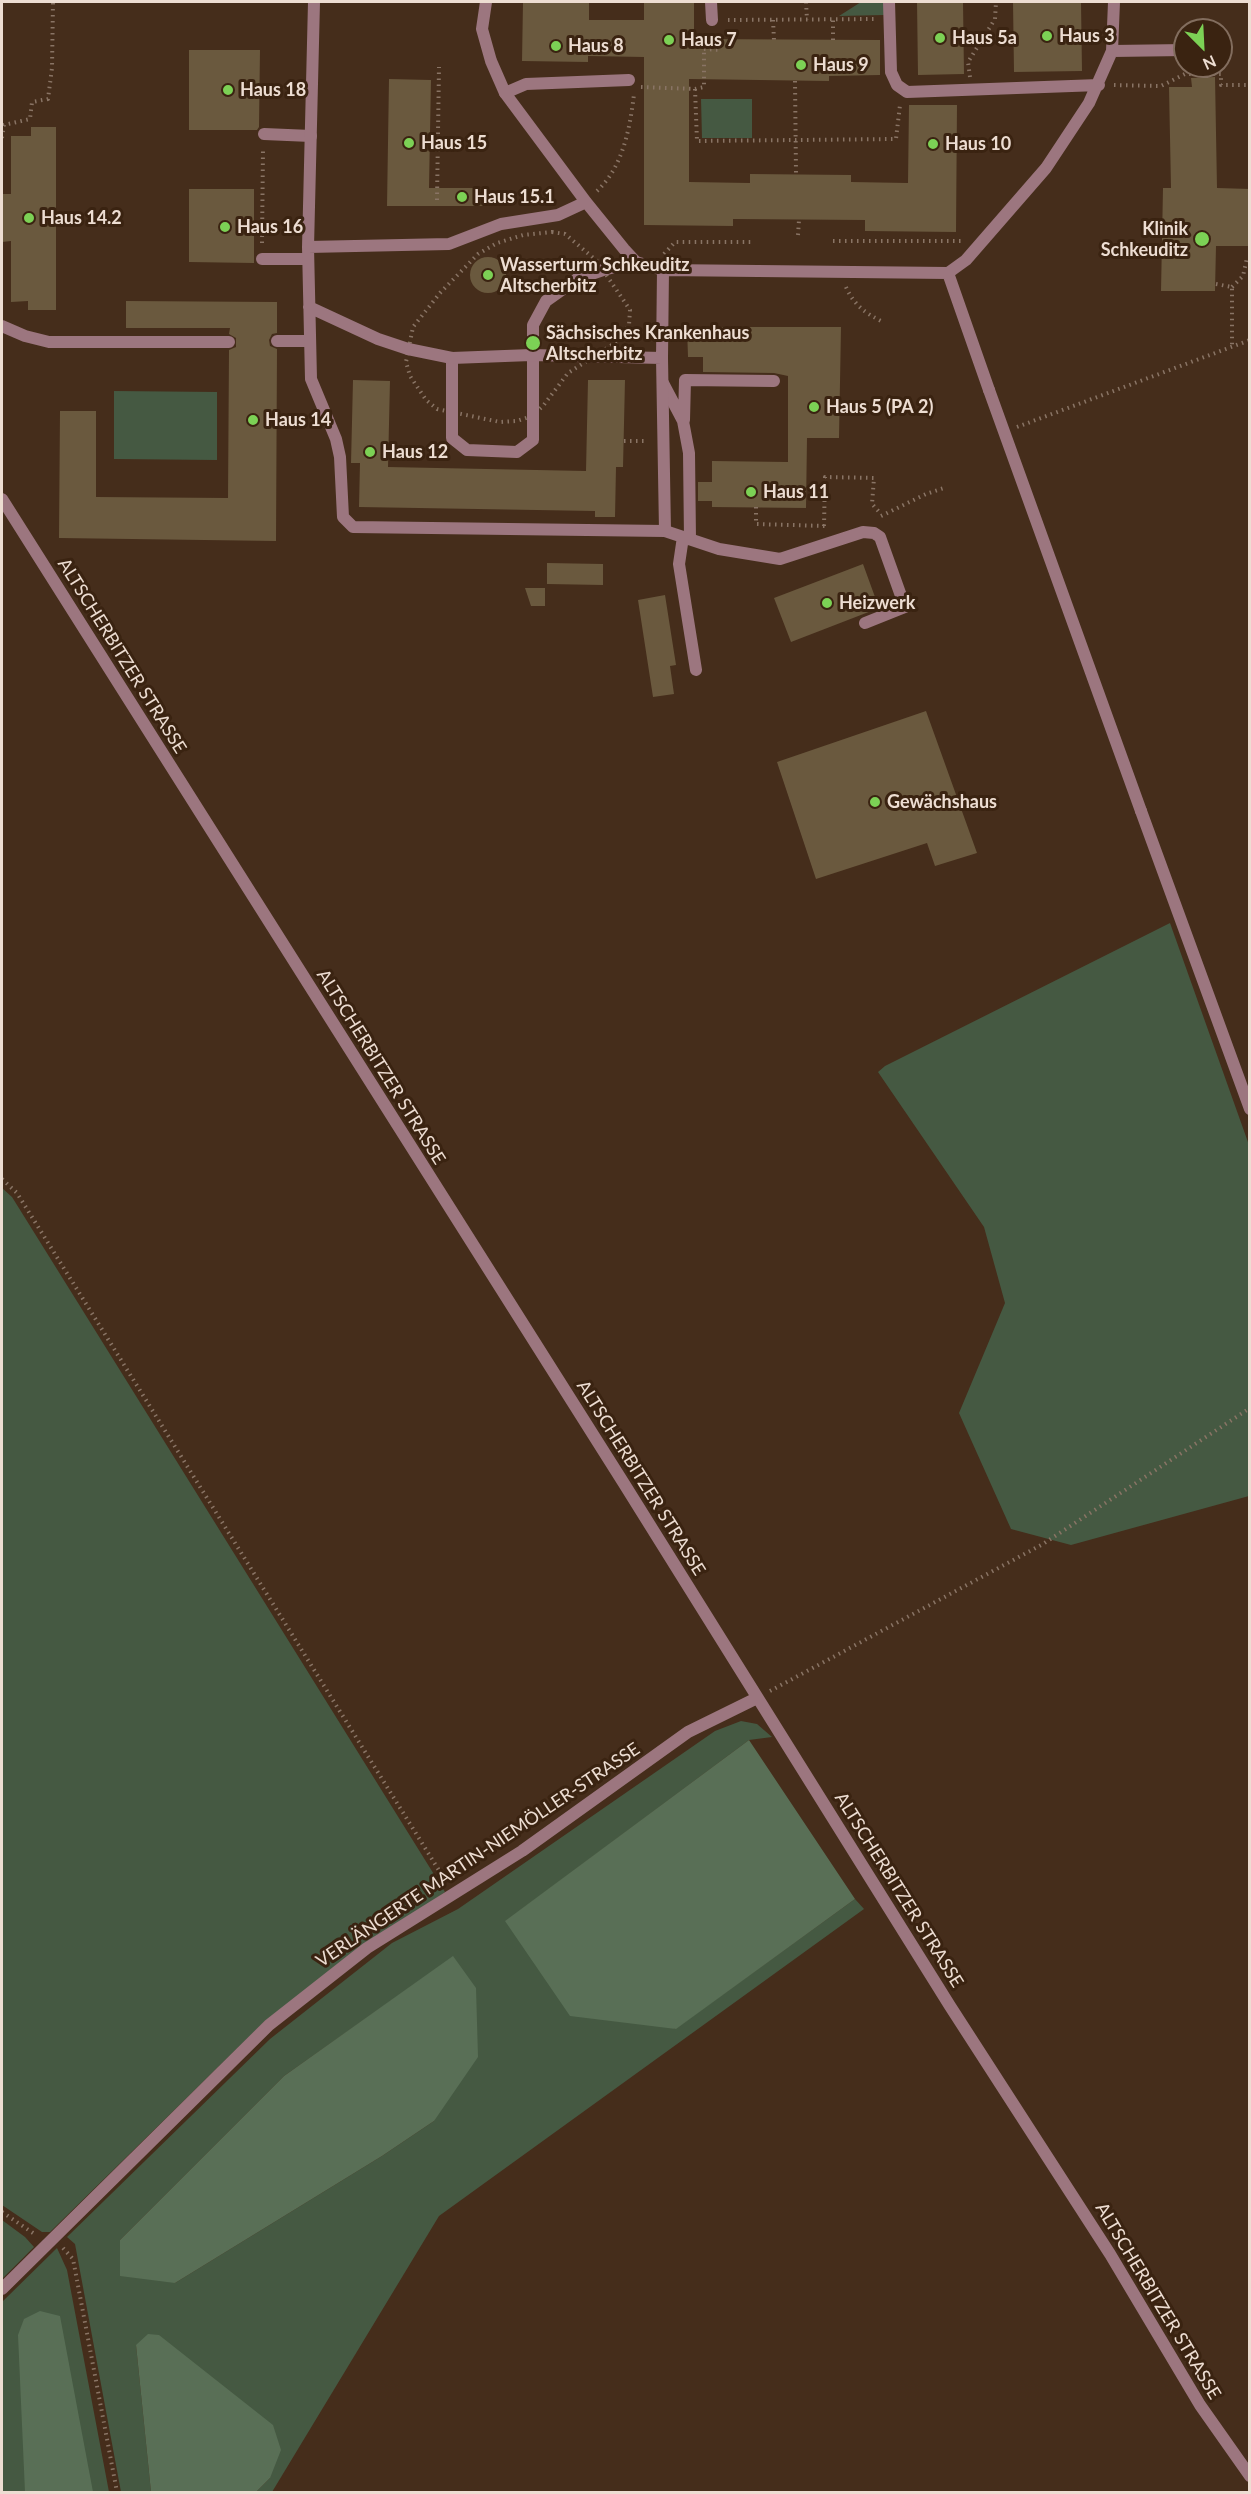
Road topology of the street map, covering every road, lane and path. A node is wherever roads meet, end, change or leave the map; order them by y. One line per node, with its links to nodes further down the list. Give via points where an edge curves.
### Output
1 (53, 2): 31 (path, via 48,99 32,102 30,119 4,125)
2 (314, 2): 30 (street)
3 (486, 2): 28 (street, via 482,29 490,61)
4 (711, 2): 10 (street)
5 (806, 2): 12 (path)
6 (889, 2): 9 (street)
7 (996, 2): 26 (path, via 995,19 968,62)
8 (1114, 2): 19 (street)
9 (889, 19): 13 (path); 27 (street, via 891,72 897,85)
10 (712, 20): 11 (path); 16 (path, via 704,24)
11 (773, 20): 12 (path); 14 (path)
12 (807, 20): 13 (path)
13 (833, 20): 15 (path)
14 (774, 40)
15 (833, 40)
16 (704, 50): 17 (path); 25 (path, via 704,87)
17 (721, 50)
18 (1173, 50): 19 (street)
19 (1112, 51): 23 (street)
20 (439, 67): 34 (path)
21 (629, 80): 28 (street, via 526,84)
22 (795, 81): 32 (path)
23 (1099, 85): 24 (path, via 1161,86 1185,74 1221,74 1221,85); 26 (street); 40 (street, via 1046,168)
24 (1250, 85)
25 (695, 89): 32 (path, via 697,141); 35 (path, via 634,87 632,116 619,160 608,181)
26 (971, 89): 27 (street)
27 (907, 92): 32 (path, via 900,103 897,139)
28 (505, 93): 35 (street)
29 (264, 134): 30 (street); 43 (path)
30 (311, 136): 41 (street)
31 (2, 138)
32 (795, 140): 33 (path)
33 (796, 174)
34 (437, 200)
35 (586, 202): 41 (street, via 558,214 501,224 449,244); 44 (street)
36 (799, 220): 37 (path)
37 (798, 235)
38 (833, 241): 40 (path, via 960,240)
39 (753, 242): 45 (path, via 675,242)
40 (977, 247): 47 (street)
41 (308, 253): 43 (street); 50 (street)
42 (1250, 258): 49 (path, via 1243,276)
43 (262, 259)
44 (636, 262): 45 (street); 58 (street, via 577,279 546,301 533,325)
45 (658, 269): 46 (street); 60 (street)
46 (844, 271): 47 (street); 51 (path, via 851,298 864,313)
47 (948, 273): 64 (street)
48 (1216, 284): 49 (path)
49 (1232, 287): 57 (path)
50 (309, 307): 55 (street); 59 (street, via 378,339)
51 (883, 322)
52 (2, 326): 56 (street, via 49,342)
53 (1250, 340): 57 (path)
54 (277, 341): 55 (street)
55 (310, 341): 73 (street, via 311,380 340,457 342,517 353,527)
56 (229, 342)
57 (1232, 347): 64 (path)
58 (531, 355): 59 (street); 59 (street, via 533,440 517,452 467,450 452,438); 60 (street)
59 (452, 358)
60 (662, 358): 62 (street)
61 (774, 381): 63 (street, via 685,380)
62 (663, 383): 63 (street); 66 (street)
63 (684, 421): 75 (street, via 689,453)
64 (1004, 431): 78 (street)
65 (624, 441): 66 (path)
66 (664, 442): 73 (street)
67 (944, 489): 70 (path)
68 (2, 499): 81 (street, ALTSCHERBITZER STRASSE)
69 (756, 507): 71 (path, via 756,524)
70 (881, 514): 71 (path, via 872,504 874,478 825,477); 74 (path)
71 (824, 526): 72 (path)
72 (835, 527)
73 (665, 531): 75 (street)
74 (874, 533): 75 (street, via 863,532 780,559 719,549); 76 (street, via 880,537 905,608)
75 (687, 538): 77 (street, via 679,564)
76 (865, 623)
77 (696, 670)
78 (1250, 1109)
79 (2, 1179): 82 (path, via 17,1193)
80 (1250, 1408): 81 (path, via 1043,1544)
81 (757, 1698): 82 (street, VERLÄNGERTE MARTIN-NIEMÖLLER-STRASSE, via 688,1732 522,1851); 86 (street, ALTSCHERBITZER STRASSE, via 1110,2254 1200,2405)
82 (453, 1894): 84 (street, VERLÄNGERTE MARTIN-NIEMÖLLER-STRASSE, via 368,1948 269,2025)
83 (2, 2212): 84 (path, via 40,2238)
84 (53, 2239): 85 (street, VERLÄNGERTE MARTIN-NIEMÖLLER-STRASSE); 87 (path, via 73,2259)
85 (2, 2289)
86 (1250, 2476)
87 (117, 2493)

